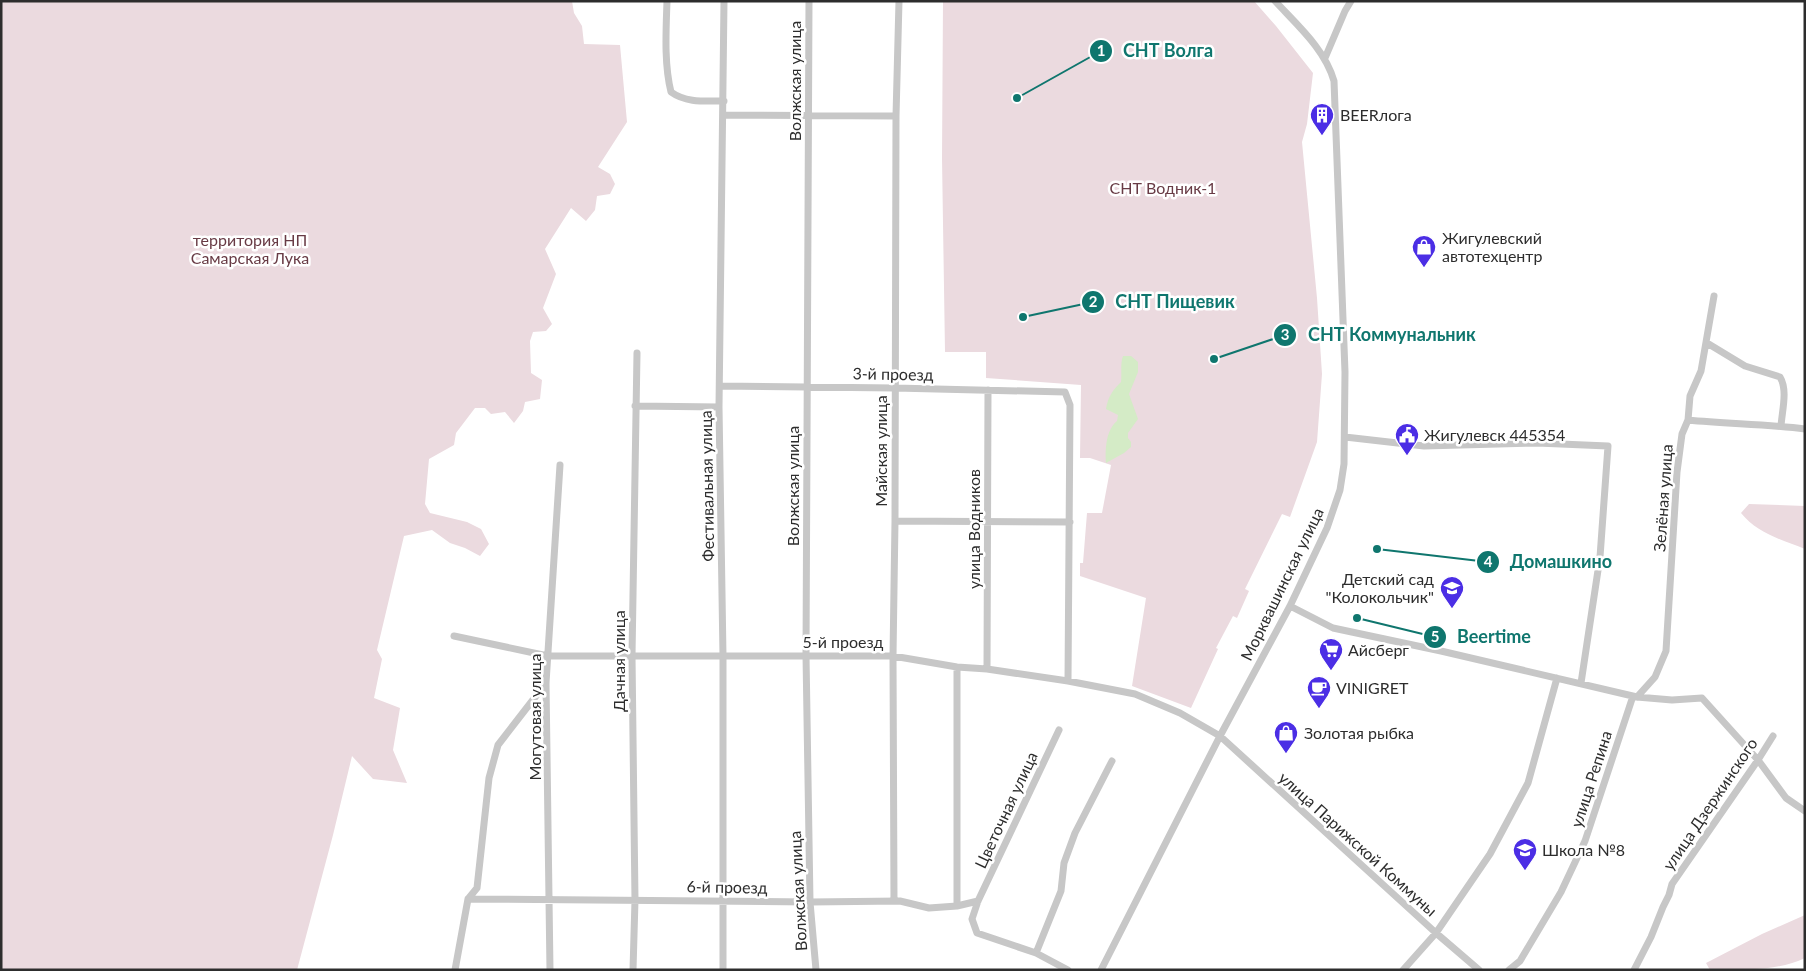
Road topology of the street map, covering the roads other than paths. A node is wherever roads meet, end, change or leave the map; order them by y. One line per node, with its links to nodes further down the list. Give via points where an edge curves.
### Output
1 (666, 1): 8 (street, via 670,92 689,100)
2 (724, 1): 8 (street, Фестивальная улица)
3 (810, 1): 10 (street, Волжская улица)
4 (899, 1): 11 (street, Майская улица)
5 (1275, 1): 7 (street, Морквашинская улица)
6 (1351, 1): 7 (street)
7 (1325, 58): 24 (street, Морквашинская улица, via 1334,81 1345,372)
8 (724, 101): 9 (street, Фестивальная улица)
9 (724, 114): 10 (street); 15 (street, Фестивальная улица)
10 (808, 114): 11 (street); 16 (street, Волжская улица)
11 (896, 116): 17 (street, Майская улица)
12 (1714, 296): 13 (street, Зелёная улица)
13 (1707, 343): 21 (street, Зелёная улица, via 1701,371 1690,396); 22 (street, via 1745,366 1780,377 1784,392)
14 (637, 353): 19 (street, Дачная улица)
15 (720, 386): 16 (street, 3-й проезд); 20 (street, Фестивальная улица)
16 (807, 387): 17 (street, 3-й проезд); 31 (street, Волжская улица)
17 (895, 388): 18 (street, 3-й проезд); 26 (street, Майская улица)
18 (988, 390): 27 (street, улица Водников); 28 (street, 3-й проезд, via 1065,392 1070,405)
19 (635, 406): 20 (street); 33 (street, Дачная улица)
20 (719, 407): 34 (street, Фестивальная улица)
21 (1688, 420): 22 (street); 42 (street, Зелёная улица, via 1682,434 1677,472 1666,651 1655,677)
22 (1781, 426): 23 (street)
23 (1805, 429)
24 (1344, 437): 29 (street, Морквашинская улица, via 1340,490 1327,528); 41 (street, via 1424,446 1537,443 1608,446 1600,557)
25 (560, 465): 32 (street, Могутовая улица)
26 (895, 521): 27 (street); 35 (street, Майская улица)
27 (988, 522): 28 (street); 37 (street, улица Водников)
28 (1070, 522): 39 (street)
29 (1290, 606): 38 (street, via 1333,628); 44 (street, Морквашинская улица)
30 (454, 636): 32 (street, 5-й проезд)
31 (806, 655): 34 (street, 5-й проезд); 35 (street, 5-й проезд); 55 (street, Волжская улица)
32 (548, 656): 33 (street, 5-й проезд); 40 (street, Могутовая улица)
33 (632, 656): 34 (street, 5-й проезд); 51 (street, Дачная улица)
34 (723, 656): 53 (street, Фестивальная улица)
35 (893, 656): 36 (street, 5-й проезд); 52 (street, Майская улица)
36 (957, 667): 37 (street, 5-й проезд); 56 (street)
37 (987, 669): 39 (street, 5-й проезд)
38 (1557, 678): 41 (street); 57 (street, via 1528,783 1490,854)
39 (1068, 681): 44 (street, 5-й проезд, via 1135,694 1180,713)
40 (546, 683): 49 (street, via 498,745 488,778 477,888); 50 (street, Могутовая улица)
41 (1582, 683): 42 (street)
42 (1635, 697): 47 (street, via 1702,698); 68 (street, улица Репина, via 1585,841 1556,900 1520,961)
43 (1058, 730): 54 (street, Цветочная улица)
44 (1220, 736): 57 (street, улица Парижской Коммуны); 65 (street, Морквашинская улица)
45 (1773, 736): 47 (street, улица Дзержинского)
46 (1112, 760): 58 (street, via 1075,833 1064,863 1062,891)
47 (1758, 760): 48 (street, via 1786,798); 69 (street, улица Дзержинского, via 1672,884)
48 (1805, 811)
49 (468, 898): 50 (street, 6-й проезд); 59 (street)
50 (550, 900): 51 (street, 6-й проезд); 60 (street, Могутовая улица)
51 (634, 900): 53 (street, 6-й проезд); 61 (street, Дачная улица)
52 (894, 900): 55 (street, 6-й проезд); 56 (street, 6-й проезд, via 929,908)
53 (722, 901): 55 (street, 6-й проезд); 62 (street, Фестивальная улица)
54 (978, 901): 56 (street, 6-й проезд); 58 (street, via 972,919 977,933)
55 (810, 902): 63 (street, Волжская улица)
56 (957, 906)
57 (1436, 933): 66 (street); 67 (street, улица Парижской Коммуны)
58 (1036, 952): 64 (street)
59 (455, 970)
60 (550, 970)
61 (633, 970)
62 (723, 970)
63 (816, 970)
64 (1068, 970)
65 (1101, 970)
66 (1403, 970)
67 (1479, 970)
68 (1510, 970)
69 (1634, 970)

